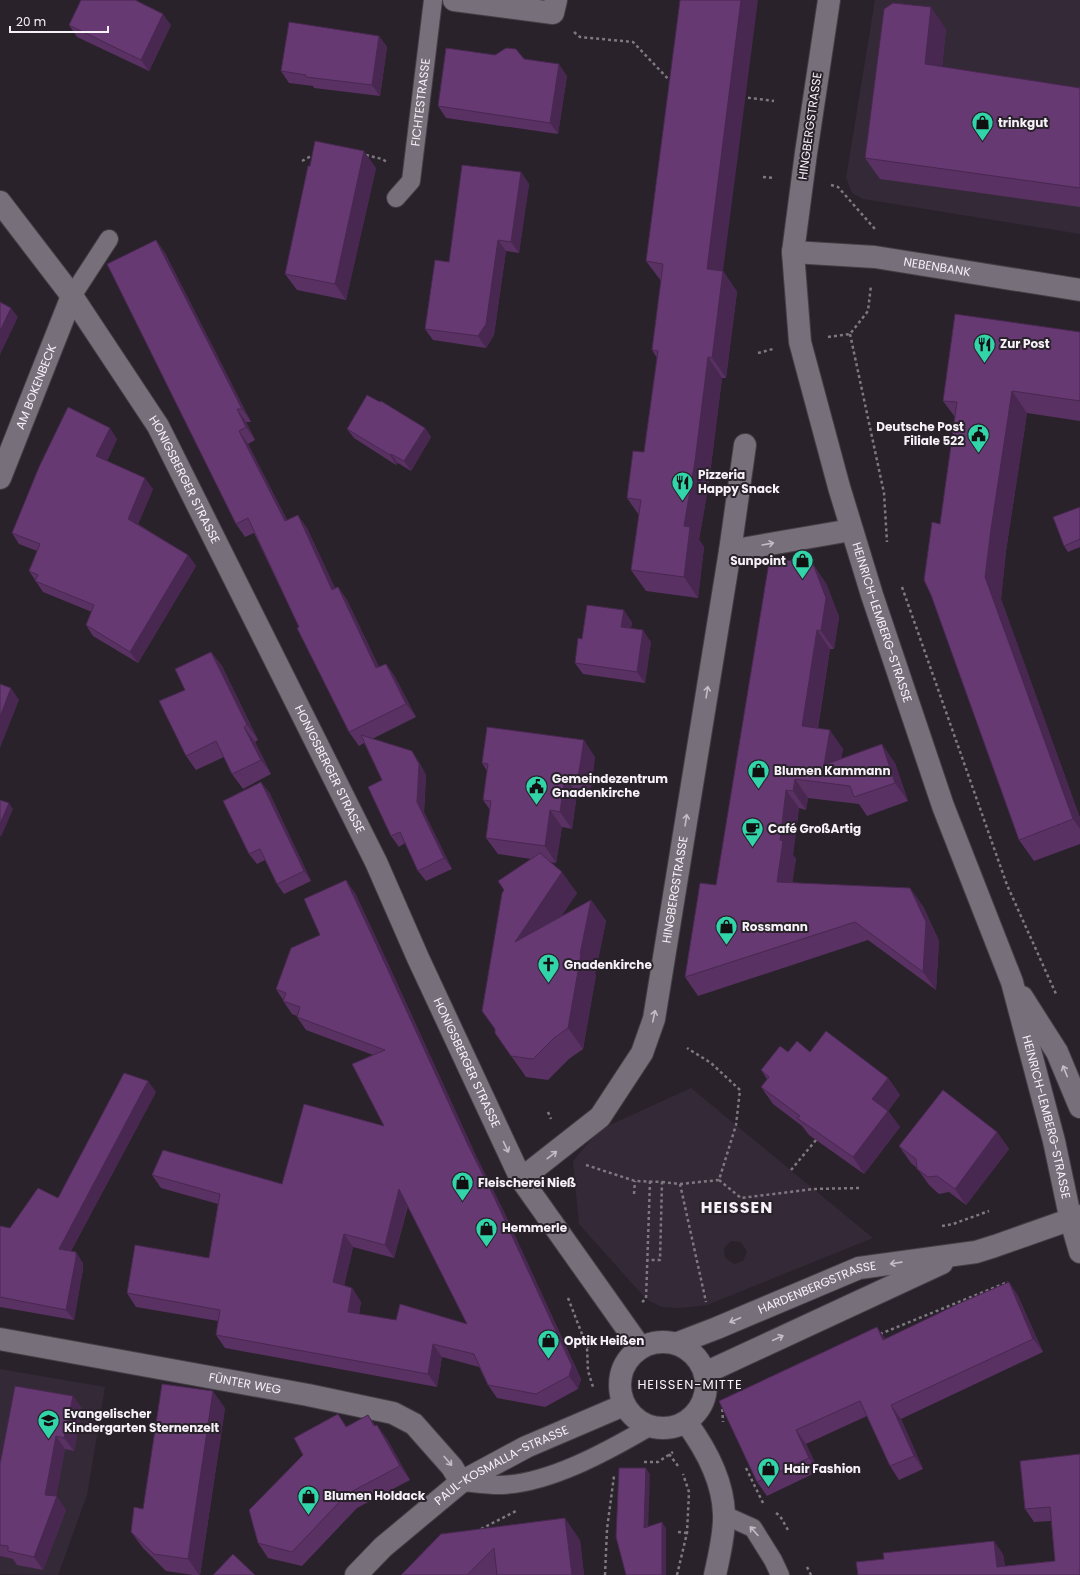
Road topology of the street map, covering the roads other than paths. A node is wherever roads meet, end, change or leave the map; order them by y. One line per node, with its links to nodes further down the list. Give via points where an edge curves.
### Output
1 (433, 0): 5 (lane, FICHTESTRASSE, via 411,181)
2 (454, 0): 4 (street)
3 (829, 0): 8 (street, HINGBERGSTRASSE)
4 (554, 7)
5 (396, 198)
6 (0, 202): 10 (street, HONIGSBERGER STRASSE)
7 (109, 239): 10 (lane)
8 (793, 252): 9 (street, NEBENBANK, via 875,257); 13 (street, HEINRICH-LEMBERG-STRASSE, via 800,342)
9 (1080, 290)
10 (72, 296): 12 (street, AM BOKENBECK); 17 (street, HONIGSBERGER STRASSE, one-way to 17, via 158,426 376,862)
11 (745, 445): 14 (street, HINGBERGSTRASSE)
12 (0, 478)
13 (852, 530): 14 (street, one-way to 13); 15 (street, HEINRICH-LEMBERG-STRASSE, via 943,806)
14 (730, 551): 17 (street, HINGBERGSTRASSE, one-way to 14, via 600,1117 642,1053 654,1019)
15 (1012, 982): 16 (street, HEINRICH-LEMBERG-STRASSE, one-way to 15, via 1058,1052); 18 (street, HEINRICH-LEMBERG-STRASSE)
16 (1080, 1107)
17 (521, 1179): 23 (street, HONIGSBERGER STRASSE)
18 (1075, 1218): 19 (street, HEINRICH-LEMBERG-STRASSE); 20 (street, HARDENBERGSTRASSE, via 995,1246)
19 (1080, 1252)
20 (962, 1254): 22 (street, HARDENBERGSTRASSE, one-way to 22, via 859,1268); 24 (street, HARDENBERGSTRASSE, one-way to 20)
21 (0, 1339): 28 (street, FÜNTER WEG, one-way to 28, via 393,1413 414,1424 432,1442)
22 (678, 1343): 23 (street, via 658,1340); 24 (street, via 695,1355)
23 (640, 1347): 25 (street, via 624,1362 618,1384)
24 (705, 1373): 26 (street, via 706,1391 700,1408)
25 (624, 1405): 27 (street, via 634,1418); 28 (street, PAUL-KOSMALLA-STRASSE, via 526,1447)
26 (686, 1422): 27 (street, via 669,1428); 29 (street, via 711,1461 720,1487)
27 (649, 1426): 28 (lane, via 612,1449 540,1479 499,1485)
28 (462, 1482): 30 (street, PAUL-KOSMALLA-STRASSE, via 382,1547)
29 (724, 1515): 31 (street); 32 (lane, one-way to 29, via 753,1528)
30 (356, 1575)
31 (715, 1575)
32 (780, 1575)

